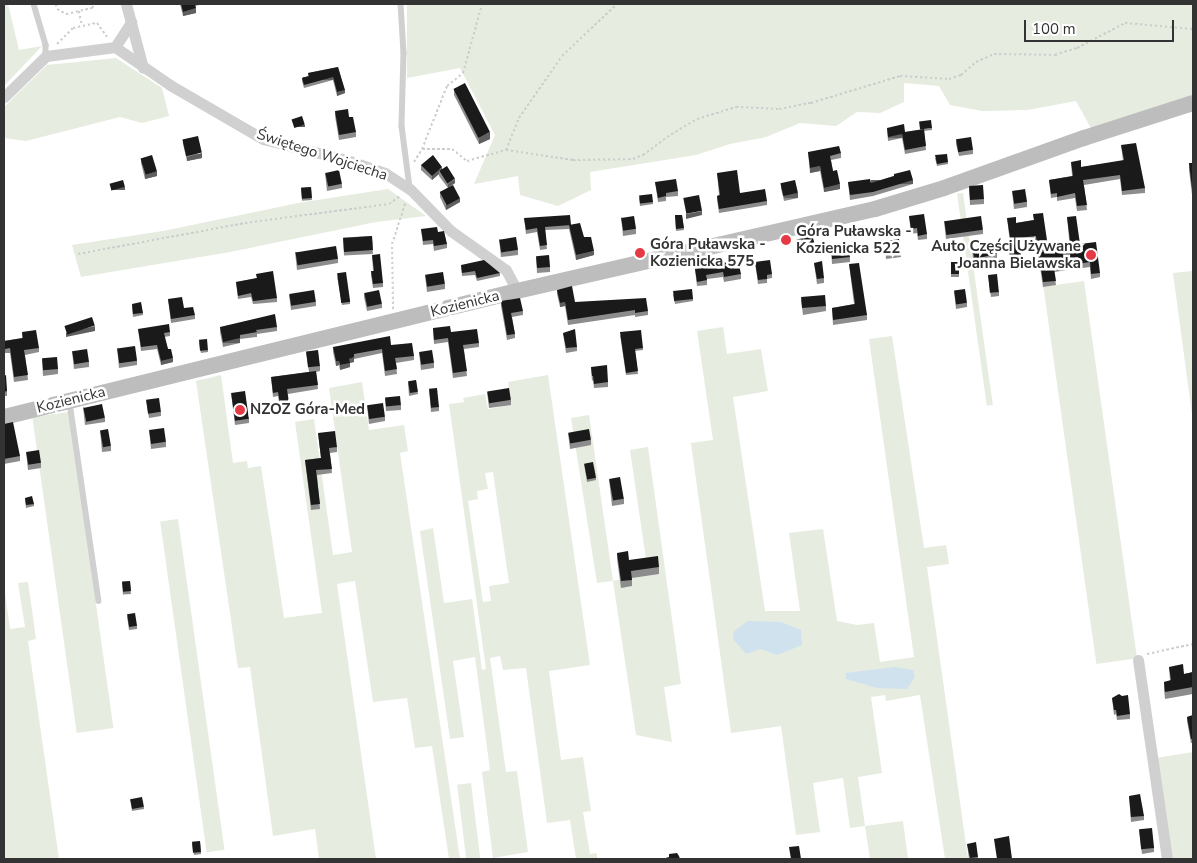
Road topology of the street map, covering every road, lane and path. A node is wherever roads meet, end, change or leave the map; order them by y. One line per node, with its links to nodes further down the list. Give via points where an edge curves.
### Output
1 (34, 4): 13 (lane)
2 (56, 4): 8 (path, via 57,9 66,14)
3 (95, 4): 8 (path)
4 (126, 4): 9 (street)
5 (400, 4): 19 (lane, via 404,53 402,126)
6 (482, 4): 17 (path, via 463,73 447,86)
7 (617, 4): 18 (path, via 562,56 519,118)
8 (79, 11): 10 (path)
9 (131, 22): 12 (street); 14 (street)
10 (82, 26): 12 (path, via 97,23); 13 (path, via 71,30)
11 (1193, 29): 18 (path, via 1125,23 1077,48 1055,55 994,54 949,79 900,76 787,108 736,107 697,119 633,159 573,160)
12 (114, 47): 13 (street); 14 (street, Świętego Wojciecha)
13 (46, 56): 15 (street)
14 (143, 68): 20 (street, Świętego Wojciecha, via 263,139 385,173)
15 (4, 97)
16 (1193, 103): 22 (main road, Kozienicka, via 926,194 809,225)
17 (422, 149): 18 (path, via 452,149 467,160); 19 (path)
18 (506, 150)
19 (408, 173): 20 (lane)
20 (410, 189): 21 (path, via 389,204 245,222); 22 (street, Świętego Wojciecha, via 451,231 506,270); 23 (path, via 392,244)
21 (78, 254)
22 (517, 291): 23 (main road, Kozienicka)
23 (394, 321): 24 (main road, Kozienicka)
24 (69, 401): 25 (main road, Kozienicka); 26 (lane)
25 (4, 417)
26 (99, 601)
27 (1193, 644): 28 (path, via 1142,655)
28 (1138, 660): 29 (street)
29 (1167, 859)

